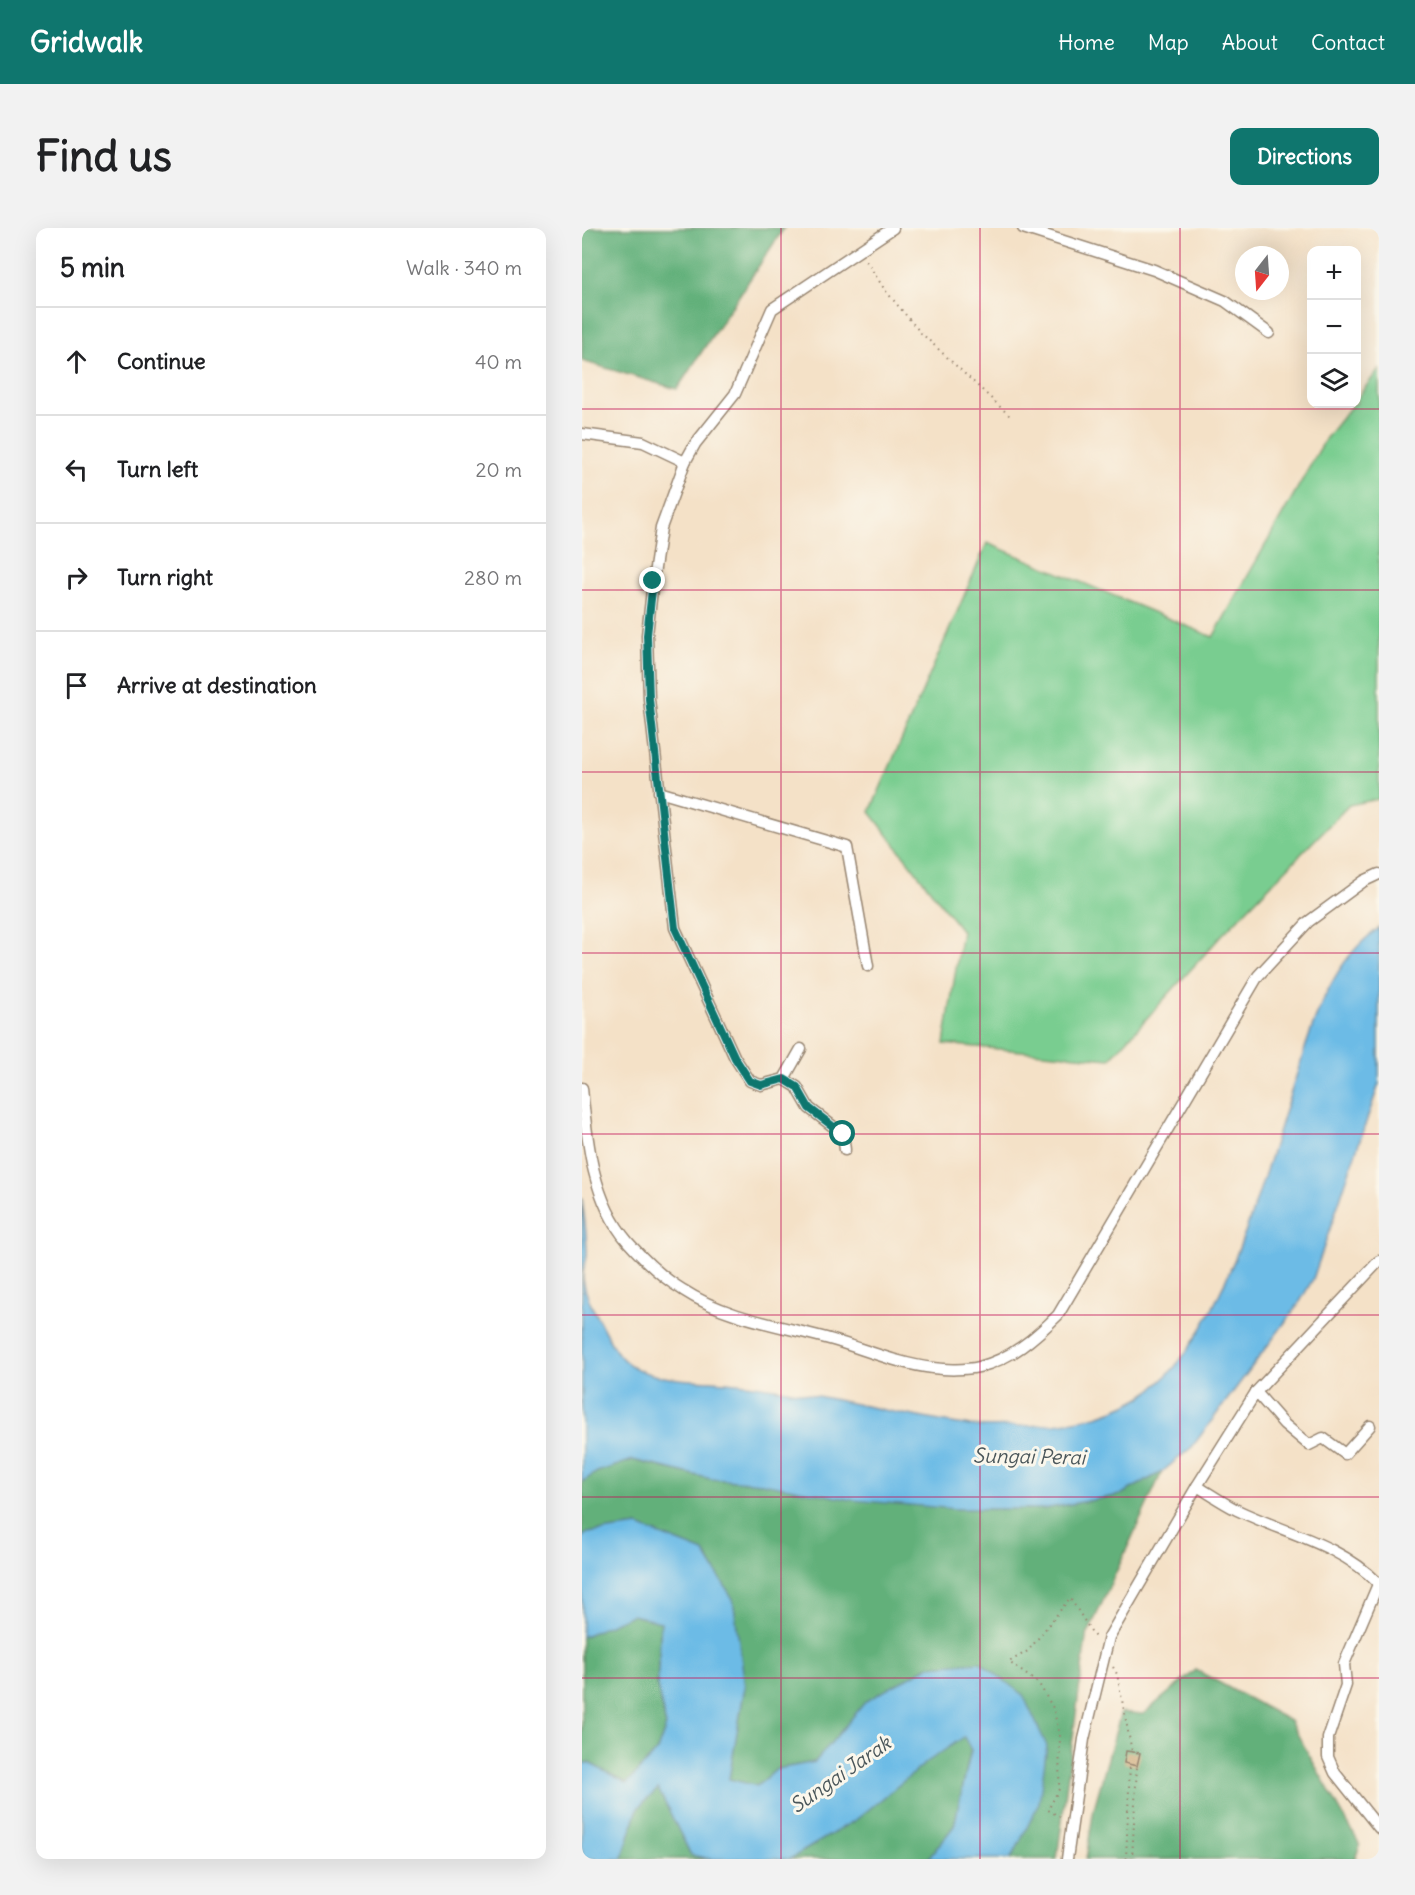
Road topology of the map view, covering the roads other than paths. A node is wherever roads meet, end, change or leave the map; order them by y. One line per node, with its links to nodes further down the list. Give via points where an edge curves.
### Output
1 (893, 228): 5 (street, via 772,309 735,394)
2 (1023, 228): 3 (street, via 1164,275 1225,301)
3 (1269, 333)
4 (582, 434): 5 (street, via 643,442)
5 (685, 462): 6 (street, via 661,528 647,635)
6 (659, 792): 8 (street, via 846,847); 10 (street, via 675,928 735,1058 750,1081 761,1085)
7 (1379, 874): 11 (street, via 1308,922 1258,976 1058,1316 1010,1354 978,1367 934,1368 900,1361 721,1309 683,1291 627,1240 603,1198 589,1154)
8 (868, 966)
9 (801, 1049): 10 (street)
10 (784, 1079): 12 (street, via 797,1087 809,1108 843,1134)
11 (582, 1088)
12 (845, 1150)
13 (1379, 1261): 14 (street)
14 (1256, 1392): 15 (street, via 1309,1445 1323,1438 1345,1454); 16 (street)
15 (1370, 1426)
16 (1197, 1486): 17 (street, via 1236,1509 1341,1555); 19 (street, via 1109,1637 1084,1739)
17 (1379, 1582): 18 (street, via 1344,1664 1346,1685 1328,1738 1328,1757 1335,1773)
18 (1379, 1828)
19 (1067, 1859)

